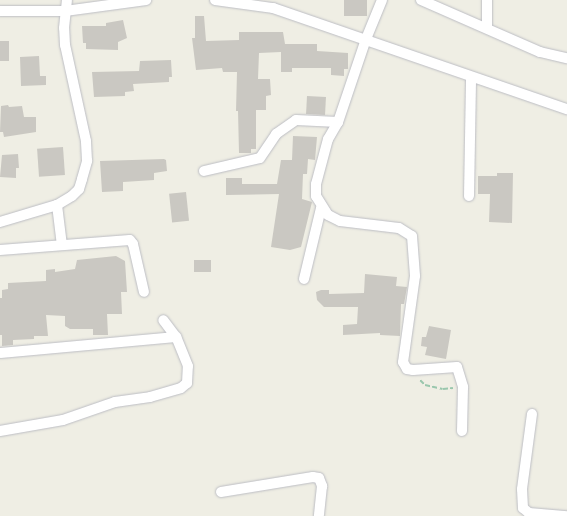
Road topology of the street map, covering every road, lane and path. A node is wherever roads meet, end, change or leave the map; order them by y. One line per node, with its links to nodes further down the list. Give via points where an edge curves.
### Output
1 (68, 0): 8 (street)
2 (146, 0): 8 (street)
3 (215, 0): 10 (street, via 273,8)
4 (382, 0): 10 (street)
5 (421, 0): 9 (street)
6 (487, 0): 9 (street)
7 (0, 11): 8 (street)
8 (65, 11): 17 (street, via 65,45 86,141 87,161 79,189)
9 (487, 28): 11 (street, via 540,52)
10 (366, 39): 12 (street); 14 (street)
11 (567, 58)
12 (472, 78): 13 (street); 16 (street)
13 (567, 109)
14 (338, 122): 15 (street, via 296,120 276,134 260,158); 18 (street, via 328,139 316,184 316,196)
15 (204, 171)
16 (469, 196)
17 (57, 205): 19 (street); 20 (street)
18 (322, 208): 22 (street); 27 (street, via 340,221 399,228 412,236 415,276 403,362)
19 (0, 222)
20 (62, 244): 21 (street); 23 (street, via 130,240)
21 (0, 250)
22 (304, 279)
23 (144, 292)
24 (162, 320): 25 (street)
25 (176, 337): 26 (street); 31 (street, via 188,366 187,383 181,388 115,402 63,420)
26 (0, 353)
27 (407, 369): 28 (path, via 425,385 443,389); 28 (street, via 457,367)
28 (462, 387): 30 (street)
29 (532, 414): 34 (street, via 522,489 523,508 529,513)
30 (462, 431)
31 (0, 432)
32 (221, 492): 33 (street, via 319,478 322,486)
33 (319, 516)
34 (567, 516)

